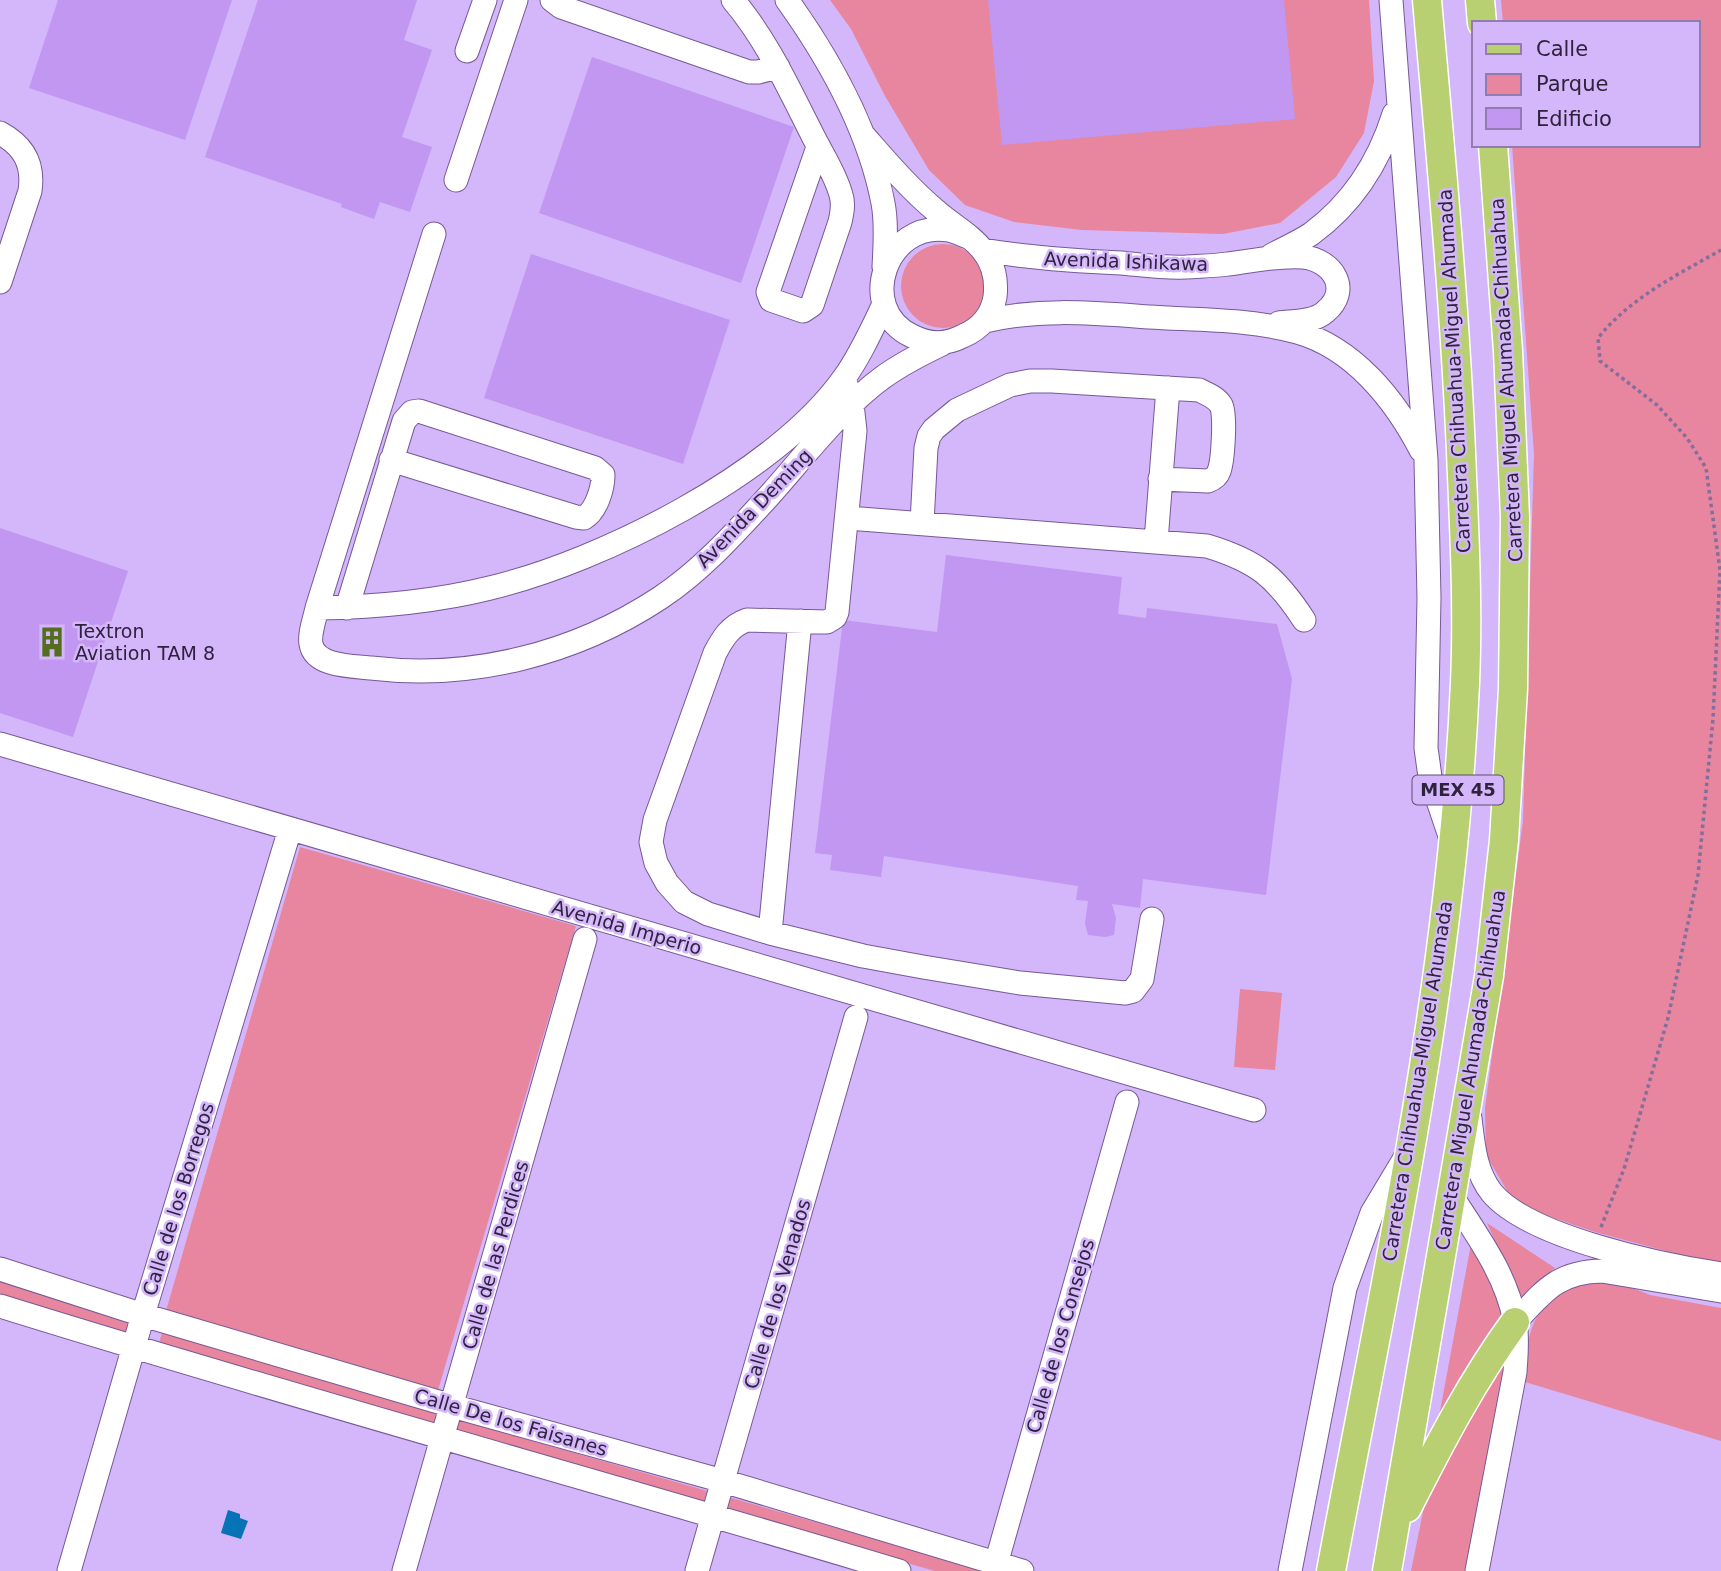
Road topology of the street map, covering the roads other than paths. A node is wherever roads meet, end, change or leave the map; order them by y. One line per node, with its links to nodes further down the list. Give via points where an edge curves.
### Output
1 (485, 0): 10 (street)
2 (516, 0): 17 (street)
3 (552, 0): 11 (street, via 749,72)
4 (733, 0): 11 (street, via 750,19)
5 (787, 0): 14 (street)
6 (1391, 0): 12 (street)
7 (1427, 0): 42 (main road, Carretera Chihuahua-Miguel Ahumada / MEX 45, via 1459,390 1465,553 1465,678)
8 (1480, 0): 9 (main road)
9 (1482, 21)
10 (467, 51)
11 (778, 67): 15 (street)
12 (1398, 100): 20 (street, via 1385,142 1344,205 1310,234); 31 (street)
13 (0, 133): 22 (street, via 22,150 32,176)
14 (865, 136): 19 (street, via 919,196); 21 (street, via 883,205)
15 (818, 147): 15 (street, via 843,208 812,306 803,311 771,300 768,292)
16 (1493, 147): 47 (main road, Carretera Miguel Ahumada-Chihuahua / MEX 45, via 1516,517 1513,689 1504,840 1489,976)
17 (456, 180)
18 (434, 234): 36 (street)
19 (976, 244): 20 (street, Avenida Ishikawa, via 1024,257 1181,267); 21 (street, Avenida Ishikawa, via 949,230 928,230 909,237 893,251); 24 (street, via 993,267 996,285 994,304)
20 (1269, 257): 25 (street, via 1318,260 1337,278 1338,292 1324,314)
21 (884, 270): 23 (street)
22 (0, 282)
23 (884, 304): 26 (street, via 906,334); 27 (street, Avenida Deming)
24 (985, 321): 25 (street, via 1066,312); 26 (street, via 971,333)
25 (1266, 325): 31 (street, via 1300,332 1363,370 1390,399)
26 (942, 344): 29 (street, Avenida Deming, via 890,372)
27 (844, 378): 29 (street); 37 (street, Avenida Deming, via 816,411 754,464 634,535 556,568 490,588 424,601)
28 (1168, 388): 32 (street); 32 (street, via 1199,390 1220,402 1224,411 1220,470 1208,481); 34 (street, via 1030,381 992,392 957,410 929,436)
29 (852, 404): 33 (street, via 855,431); 36 (street, Avenida Deming, via 713,556 660,598 587,638 515,662 444,671 380,669 341,664 314,652 310,642)
30 (391, 460): 30 (street, via 584,518 594,510 603,481 595,468 419,411 404,421); 37 (street)
31 (1426, 460): 42 (street, via 1426,748 1430,777)
32 (1160, 479): 35 (street)
33 (848, 518): 34 (street); 39 (street, via 835,617 827,622)
34 (922, 523): 35 (street)
35 (1156, 541): 38 (street, via 1207,546 1238,555 1287,593)
36 (317, 608): 37 (street, Avenida Deming)
37 (347, 608)
38 (1304, 620)
39 (800, 621): 44 (street); 44 (street, via 747,620 725,635 664,794 651,842 667,883 684,902)
40 (0, 744): 41 (street, Avenida Imperio)
41 (290, 828): 49 (street, Avenida Imperio); 56 (street, Calle de los Borregos)
42 (1453, 843): 50 (main road, Carretera Chihuahua-Miguel Ahumada / MEX 45)
43 (1152, 919): 44 (street, via 1142,979 1133,991 1125,993 923,968)
44 (769, 933)
45 (584, 939): 59 (street, Calle de las Perdices)
46 (856, 1017): 61 (street, Calle de los Venados)
47 (1467, 1101): 51 (main road, Carretera Miguel Ahumada-Chihuahua / MEX 45); 53 (street, via 1482,1178 1509,1208 1546,1228 1594,1245)
48 (1127, 1102): 64 (street, Calle de los Consejos)
49 (1254, 1110)
50 (1409, 1152): 70 (street, via 1372,1213 1345,1288); 71 (main road, Carretera Chihuahua-Miguel Ahumada / MEX 45)
51 (1451, 1195): 57 (street, via 1502,1281); 63 (main road, Carretera Miguel Ahumada-Chihuahua / MEX 45)
52 (0, 1269): 56 (street, Calle De los Faisanes)
53 (1721, 1274)
54 (1721, 1291): 57 (street, via 1602,1271 1583,1272 1549,1286)
55 (0, 1306): 58 (street, Calle De los Faisanes)
56 (143, 1315): 58 (street, Calle de los Borregos); 59 (street, Calle De los Faisanes)
57 (1515, 1322): 63 (main road, via 1455,1413); 73 (street, via 1515,1372)
58 (134, 1348): 60 (street, Calle De los Faisanes); 65 (street, Calle de los Borregos)
59 (452, 1406): 60 (street, Calle de las Perdices); 61 (street, Calle De los Faisanes)
60 (443, 1439): 62 (street, Calle De los Faisanes); 66 (street, Calle de las Perdices)
61 (723, 1481): 62 (street, Calle de los Venados); 64 (street, Calle De los Faisanes)
62 (714, 1515): 67 (street, Calle de los Venados); 68 (street, Calle De los Faisanes)
63 (1394, 1533): 72 (main road, Carretera Miguel Ahumada-Chihuahua / MEX 45)
64 (995, 1567): 69 (street, Calle De los Faisanes)
65 (69, 1571)
66 (404, 1571)
67 (697, 1571)
68 (899, 1571)
69 (1022, 1571)
70 (1290, 1571)
71 (1331, 1571)
72 (1387, 1571)
73 (1476, 1571)

